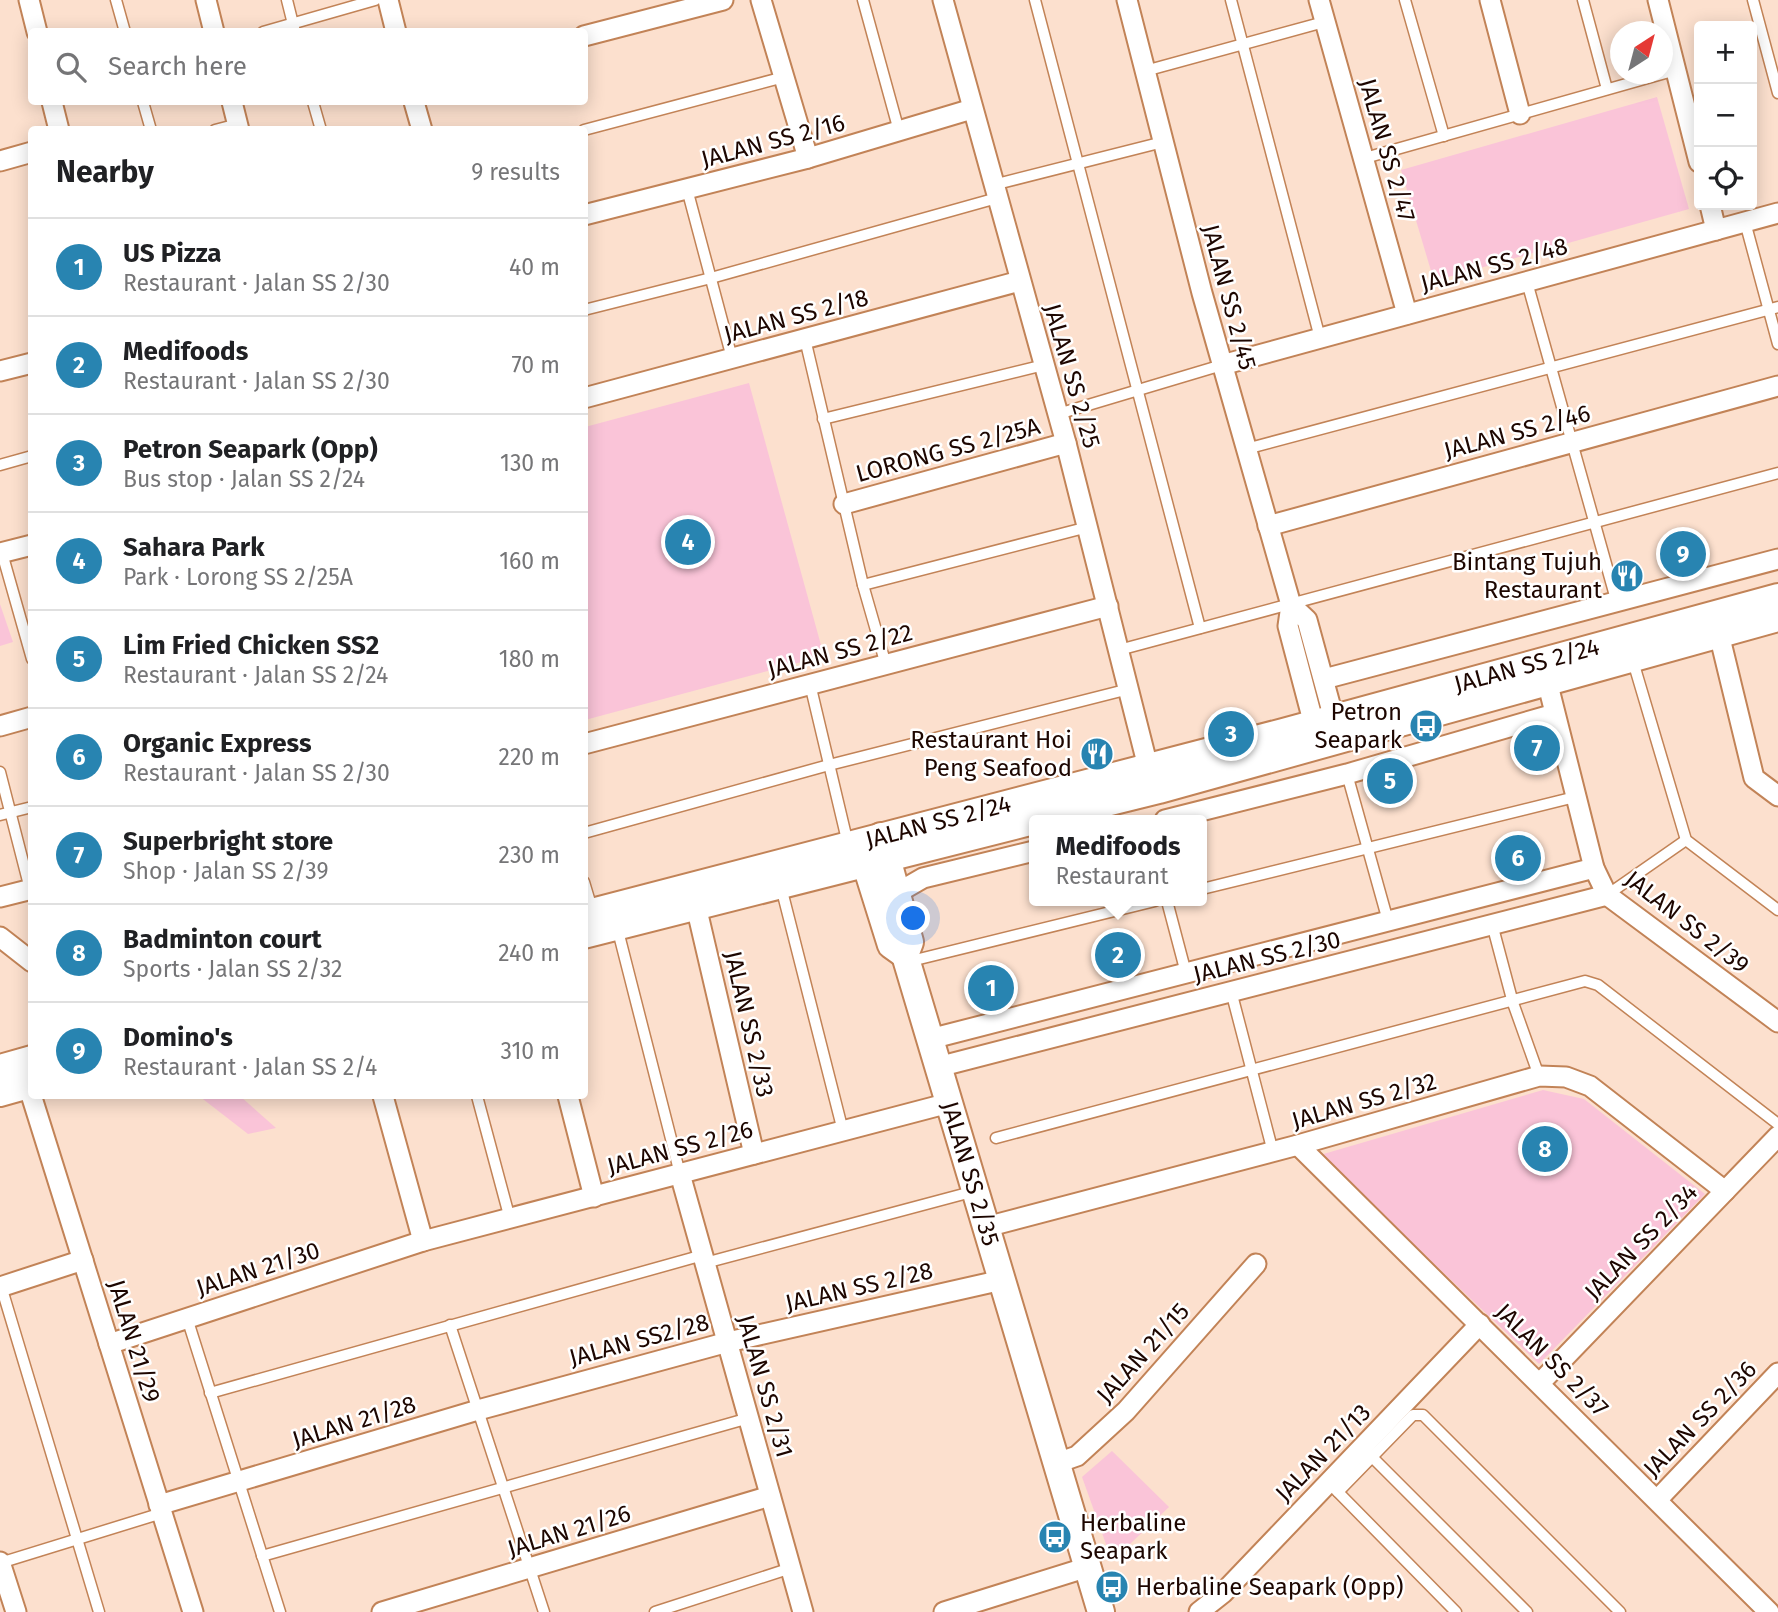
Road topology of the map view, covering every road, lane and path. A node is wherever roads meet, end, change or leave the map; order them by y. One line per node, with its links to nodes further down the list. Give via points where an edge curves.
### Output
1 (29, 0): 22 (street)
2 (116, 0): 23 (lane)
3 (206, 0): 24 (street)
4 (287, 0): 21 (lane)
5 (375, 0): 21 (lane)
6 (388, 0): 25 (street)
7 (723, 0): 26 (street)
8 (761, 0): 30 (street)
9 (863, 0): 46 (lane)
10 (943, 0): 38 (street, JALAN SS 2/25)
11 (1035, 0): 54 (lane)
12 (1128, 0): 29 (street, JALAN SS 2/45)
13 (1231, 0): 27 (lane)
14 (1319, 0): 20 (street, JALAN SS 2/47)
15 (1405, 0): 47 (lane)
16 (1490, 0): 39 (street)
17 (1583, 0): 31 (lane)
18 (1658, 0): 28 (street)
19 (1754, 0): 32 (lane)
20 (1324, 22): 27 (lane); 52 (street, JALAN SS 2/47)
21 (294, 27)
22 (36, 28)
23 (124, 28)
24 (213, 28)
25 (395, 28)
26 (588, 35)
27 (1243, 44): 29 (lane); 68 (lane)
28 (1676, 70): 31 (lane); 49 (street)
29 (1146, 71): 48 (street, JALAN SS 2/45)
30 (783, 77): 45 (lane); 51 (street)
31 (1607, 89): 39 (lane)
32 (1778, 93)
33 (53, 105): 40 (street)
34 (144, 105): 41 (lane)
35 (233, 105): 42 (street)
36 (314, 105): 43 (lane)
37 (415, 105): 44 (street)
38 (972, 109): 46 (street, JALAN SS 2/16); 56 (street, JALAN SS 2/25)
39 (1520, 114): 47 (lane)
40 (58, 126)
41 (150, 126)
42 (239, 126)
43 (320, 126)
44 (421, 126)
45 (588, 129)
46 (899, 131): 51 (street, JALAN SS 2/16)
47 (1444, 136): 52 (lane)
48 (1163, 142): 54 (lane); 74 (street, JALAN SS 2/45)
49 (1695, 147)
50 (28, 153): 53 (street)
51 (808, 158): 55 (street, JALAN SS 2/16)
52 (1365, 159): 67 (street, JALAN SS 2/47)
53 (0, 161)
54 (1078, 163): 56 (lane); 78 (lane)
55 (687, 189): 59 (street, JALAN SS 2/16); 62 (lane)
56 (995, 191): 62 (lane); 63 (street, JALAN SS 2/25)
57 (1711, 210): 61 (street)
58 (1778, 213): 60 (street, JALAN SS 2/48)
59 (588, 214)
60 (1745, 222): 61 (street, JALAN SS 2/48); 65 (lane)
61 (1716, 230): 64 (street, JALAN SS 2/48)
62 (711, 278): 66 (lane); 71 (lane)
63 (1020, 282): 69 (street, JALAN SS 2/18); 73 (street, JALAN SS 2/25)
64 (1527, 282): 67 (street, JALAN SS 2/48); 75 (lane)
65 (1773, 308): 70 (lane); 75 (lane)
66 (588, 309)
67 (1407, 314): 68 (street, JALAN SS 2/48)
68 (1320, 338): 74 (street, JALAN SS 2/48)
69 (805, 339): 71 (street, JALAN SS 2/18); 81 (lane)
70 (1778, 344)
71 (733, 358): 79 (street, JALAN SS 2/18)
72 (28, 364): 76 (street)
73 (1044, 365): 80 (street, JALAN SS 2/25); 81 (lane)
74 (1222, 365): 78 (lane); 84 (street, JALAN SS 2/45)
75 (1552, 367): 82 (lane); 84 (lane)
76 (0, 371)
77 (1778, 386): 82 (street, JALAN SS 2/46)
78 (1139, 392): 80 (lane); 101 (lane)
79 (588, 397)
80 (1058, 414): 83 (street, JALAN SS 2/25)
81 (823, 419): 88 (lane)
82 (1574, 442): 89 (lane); 90 (street, JALAN SS 2/46)
83 (1066, 443): 88 (street, LORONG SS 2/25A); 91 (street, JALAN SS 2/25)
84 (1246, 449): 90 (street, JALAN SS 2/45)
85 (28, 457): 86 (lane)
86 (0, 465)
87 (1778, 473): 89 (lane)
88 (844, 504): 95 (lane)
89 (1595, 523): 97 (lane); 98 (lane)
90 (1268, 526): 98 (street, JALAN SS 2/45)
91 (1088, 527): 95 (lane); 99 (street, JALAN SS 2/25)
92 (28, 546): 93 (street)
93 (1, 553): 102 (lane)
94 (1778, 559): 97 (street)
95 (863, 585): 106 (lane)
96 (1778, 597): 114 (main road, JALAN SS 2/24)
97 (1617, 603): 107 (street)
98 (1291, 605): 101 (lane); 107 (street, JALAN SS 2/45, via 1307,620); 114 (street, JALAN SS 2/45, via 1288,626)
99 (1108, 606): 104 (street, JALAN SS 2/25); 106 (street, JALAN SS 2/22)
100 (1778, 618): 103 (main road, JALAN SS 2/24)
101 (1200, 628): 104 (lane)
102 (28, 630)
103 (1720, 634): 105 (main road, JALAN SS 2/24); 120 (street, via 1754,778)
104 (1119, 650): 110 (street, JALAN SS 2/25)
105 (1632, 658): 108 (main road, JALAN SS 2/24); 128 (lane)
106 (886, 664): 109 (street, JALAN SS 2/22)
107 (1324, 678): 114 (street, JALAN SS 2/45)
108 (1547, 681): 111 (street, JALAN SS 2/39); 114 (main road, JALAN SS 2/24)
109 (810, 684): 115 (street, JALAN SS 2/22); 116 (lane)
110 (1129, 689): 116 (lane); 117 (street, JALAN SS 2/25)
111 (1554, 714): 119 (street); 121 (street, JALAN SS 2/39)
112 (28, 719): 113 (street)
113 (0, 726)
114 (1327, 732): 117 (main road, JALAN SS 2/24); 124 (main road, JALAN SS 2/24)
115 (588, 743)
116 (829, 765): 127 (lane); 129 (lane)
117 (1148, 767): 129 (main road, JALAN SS 2/24)
118 (0, 772): 123 (lane)
119 (1346, 774): 125 (street); 131 (lane)
120 (1778, 796)
121 (1575, 797): 131 (lane); 133 (street, JALAN SS 2/39)
122 (28, 808): 123 (lane)
123 (5, 814): 135 (lane)
124 (1056, 815)
125 (1185, 815)
126 (1029, 823): 130 (main road, JALAN SS 2/24)
127 (588, 832)
128 (1686, 840): 140 (lane); 145 (lane)
129 (868, 848): 130 (main road, JALAN SS 2/24); 134 (main road, JALAN SS 2/24); 139 (main road, JALAN SS 2/35); 146 (main road, JALAN SS 2/24)
130 (927, 848): 139 (main road)
131 (1367, 848): 137 (lane); 148 (lane)
132 (1029, 853): 139 (street, via 923,878)
133 (1594, 868): 140 (street, JALAN SS 2/39); 148 (street)
134 (827, 872): 136 (main road, JALAN SS 2/24); 139 (main road)
135 (28, 880)
136 (780, 885): 142 (main road, JALAN SS 2/24); 172 (lane)
137 (1207, 888)
138 (28, 890): 141 (street)
139 (886, 894): 152 (main road, JALAN SS 2/35, via 910,942)
140 (1607, 895): 149 (street, JALAN SS 2/30); 157 (street, JALAN SS 2/39)
141 (0, 897)
142 (696, 906): 150 (main road, JALAN SS 2/24); 177 (street, JALAN SS 2/33)
143 (1133, 906): 152 (lane)
144 (1168, 906): 154 (lane)
145 (1778, 910)
146 (588, 921)
147 (588, 921): 150 (main road, JALAN SS 2/24)
148 (1388, 921): 154 (street)
149 (1492, 924): 155 (street, JALAN SS 2/30); 156 (lane)
150 (617, 926): 178 (lane)
151 (0, 937): 153 (street)
152 (906, 958): 158 (main road, JALAN SS 2/35)
153 (28, 959)
154 (1186, 973): 158 (street)
155 (1231, 992): 159 (street, JALAN SS 2/30); 161 (lane)
156 (1513, 1003): 161 (lane); 163 (lane); 171 (lane, via 1592,982)
157 (1778, 1022)
158 (930, 1039): 159 (main road, JALAN SS 2/35)
159 (938, 1067): 170 (main road, JALAN SS 2/35)
160 (0, 1070): 162 (main road)
161 (1253, 1072): 174 (lane); 176 (lane)
162 (28, 1076)
163 (1539, 1076): 175 (street, JALAN SS 2/32); 180 (street, JALAN SS 2/32, via 1566,1077 1590,1086)
164 (28, 1077): 165 (main road)
165 (0, 1093)
166 (37, 1099): 186 (street, JALAN 21/29)
167 (384, 1099): 184 (street)
168 (478, 1099): 182 (lane)
169 (569, 1099): 181 (street)
170 (949, 1103): 172 (street, JALAN SS 2/26); 179 (main road, JALAN SS 2/35)
171 (1778, 1124)
172 (844, 1131): 177 (street, JALAN SS 2/26)
173 (1778, 1136): 180 (street, JALAN SS 2/34)
174 (996, 1138)
175 (1298, 1145): 176 (street, JALAN SS 2/32); 191 (street, JALAN SS 2/37)
176 (1273, 1152): 183 (street, JALAN SS 2/32)
177 (754, 1154): 178 (street, JALAN SS 2/26)
178 (680, 1174): 181 (street, JALAN SS 2/26); 185 (street, JALAN SS 2/31)
179 (975, 1191): 183 (main road, JALAN SS 2/35); 185 (lane)
180 (1725, 1191): 196 (street, JALAN SS 2/34)
181 (594, 1196): 182 (street, JALAN SS 2/26)
182 (510, 1219): 184 (street, JALAN SS 2/26)
183 (986, 1227): 188 (main road, JALAN SS 2/35)
184 (423, 1241): 190 (street, JALAN 21/30)
185 (704, 1259): 192 (lane); 193 (street, JALAN SS 2/31)
186 (83, 1260): 189 (street); 194 (street, JALAN 21/29)
187 (1256, 1264): 202 (street, JALAN 21/15, via 1126,1411 1077,1455)
188 (1002, 1280): 193 (street, JALAN SS 2/28); 202 (main road, JALAN SS 2/35)
189 (1, 1287): 209 (lane)
190 (187, 1318): 194 (street, JALAN 21/30); 198 (lane)
191 (1480, 1324): 196 (street, JALAN SS 2/37); 204 (street, JALAN 21/13)
192 (450, 1325): 198 (lane); 199 (lane)
193 (728, 1342): 197 (street, JALAN SS2/28); 200 (street, JALAN SS 2/31)
194 (109, 1343): 208 (street, JALAN 21/29)
195 (1778, 1373): 207 (street, JALAN SS 2/36)
196 (1540, 1383): 207 (street, JALAN SS 2/37)
197 (564, 1386): 199 (street, JALAN 21/28)
198 (211, 1393): 203 (lane)
199 (478, 1410): 203 (street, JALAN 21/28); 205 (lane)
200 (749, 1418): 205 (lane); 206 (street, JALAN SS 2/31)
201 (1372, 1457): 204 (lane); 227 (lane); 228 (lane, via 1413,1415 1426,1416)
202 (1057, 1463): 212 (main road, JALAN SS 2/35)
203 (238, 1482): 208 (street, JALAN 21/28); 210 (lane)
204 (1333, 1487): 225 (street, JALAN 21/13); 226 (lane)
205 (503, 1488): 210 (lane); 213 (lane)
206 (771, 1496): 213 (street, JALAN 21/26); 214 (street, JALAN SS 2/31)
207 (1657, 1500): 229 (street, JALAN SS 2/37)
208 (161, 1509): 209 (lane); 217 (street, JALAN 21/29)
209 (77, 1538): 211 (lane); 216 (lane)
210 (262, 1556): 218 (lane)
211 (0, 1563): 215 (street)
212 (1088, 1567): 223 (street); 224 (main road, JALAN SS 2/35)
213 (530, 1568): 219 (street, JALAN 21/26); 220 (lane)
214 (791, 1568): 221 (lane); 222 (street, JALAN SS 2/31)
215 (16, 1612)
216 (99, 1612)
217 (193, 1612)
218 (280, 1612)
219 (382, 1612)
220 (544, 1612)
221 (655, 1612)
222 (803, 1612)
223 (944, 1612)
224 (1101, 1612)
225 (1199, 1612)
226 (1456, 1612)
227 (1527, 1612)
228 (1620, 1612)
229 (1769, 1612)

